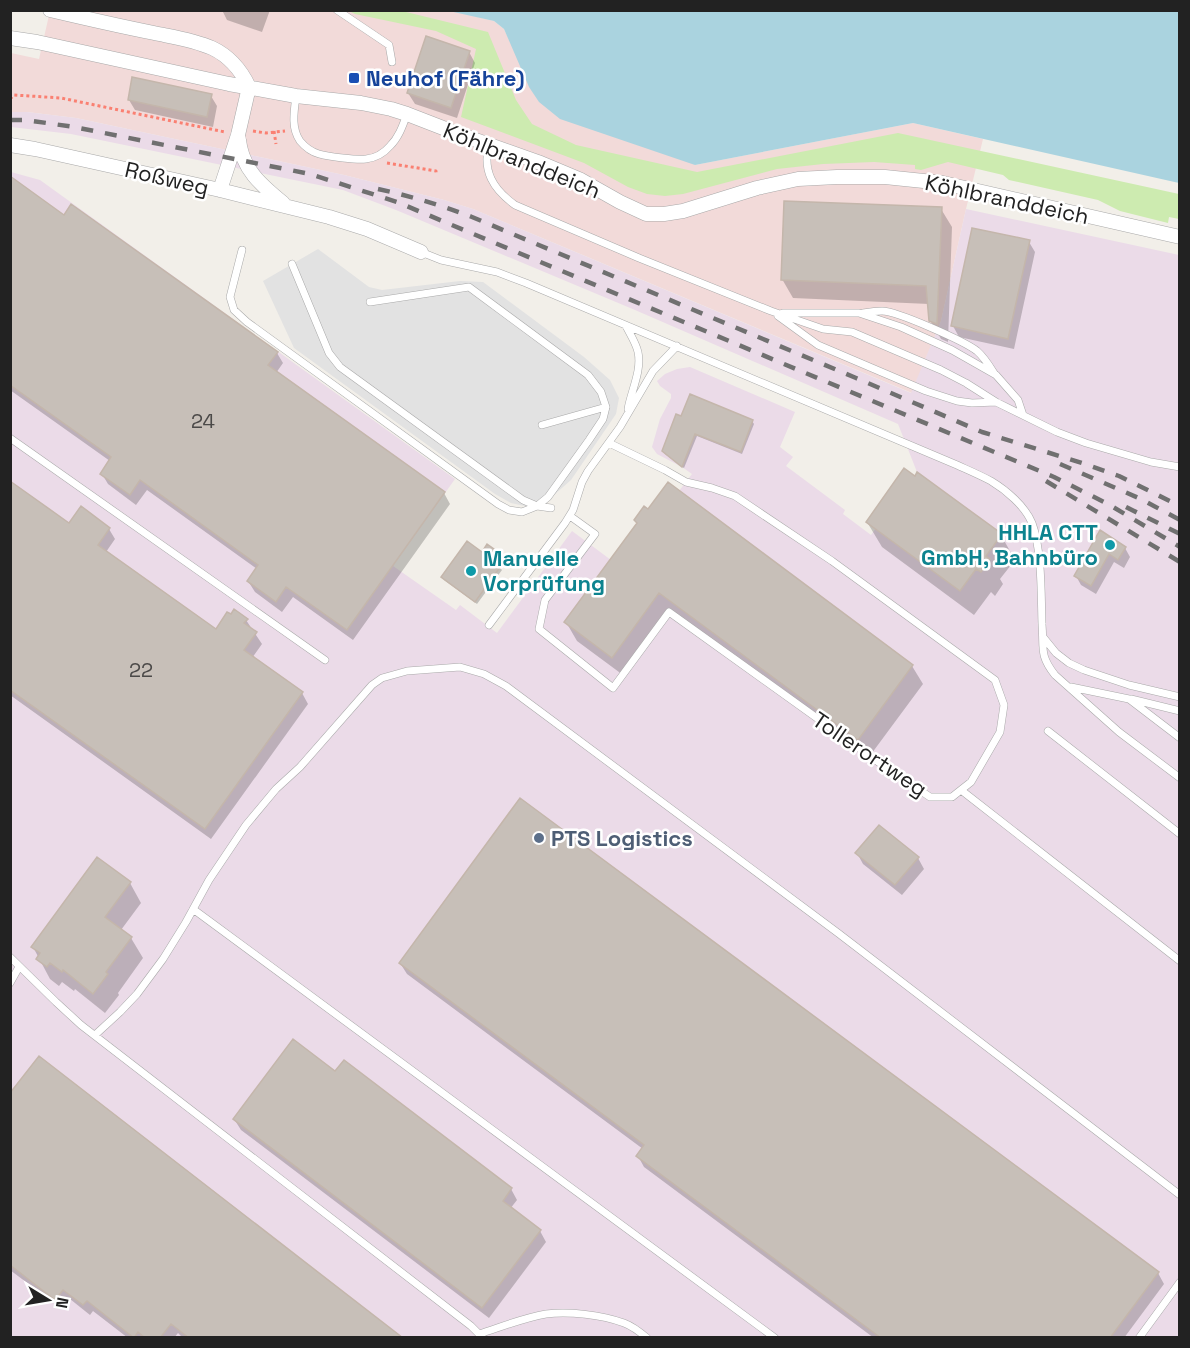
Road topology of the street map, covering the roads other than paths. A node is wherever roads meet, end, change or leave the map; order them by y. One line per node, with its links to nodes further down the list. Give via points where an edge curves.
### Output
1 (50, 10): 5 (street, via 211,48 236,66)
2 (337, 10): 4 (lane, via 389,45)
3 (10, 39): 5 (street, Köhlbranddeich)
4 (392, 62)
5 (249, 87): 6 (street, Köhlbranddeich); 8 (street, Roßweg)
6 (296, 96): 7 (street, Köhlbranddeich, via 361,103); 7 (lane, via 295,131 301,142 319,154 358,159 378,156 400,133)
7 (407, 114): 9 (street, Köhlbranddeich)
8 (239, 132): 11 (street, Roßweg); 12 (street, via 243,160 253,176)
9 (489, 144): 13 (street, Köhlbranddeich, via 581,180 646,214 683,211 798,179 885,177 943,183); 18 (lane, via 486,156 492,181 515,205)
10 (10, 145): 11 (street, Roßweg)
11 (220, 190): 12 (street)
12 (288, 206): 15 (street, via 368,229)
13 (1179, 237)
14 (242, 250): 31 (lane, via 230,297 234,310 247,322 498,504 522,512)
15 (421, 252): 20 (lane, via 497,272)
16 (292, 264): 31 (lane, via 329,353 340,367 523,500)
17 (370, 302): 24 (lane, via 469,287 588,375)
18 (771, 311): 19 (lane); 23 (lane, via 823,329 852,332 941,370); 23 (lane, via 818,345 926,390 972,403)
19 (859, 313): 22 (lane, via 942,345); 22 (lane, via 883,310 955,339 978,351)
20 (627, 326): 21 (lane); 25 (lane, via 639,361)
21 (677, 346): 25 (lane, via 657,366); 35 (lane, via 957,465 1009,494 1031,521 1036,538)
22 (996, 375): 26 (lane, via 1018,400)
23 (996, 402): 26 (lane)
24 (606, 406): 27 (lane); 31 (lane, via 590,440)
25 (627, 414): 29 (lane)
26 (1023, 415): 30 (lane, via 1086,443)
27 (542, 425)
28 (10, 438): 36 (lane)
29 (609, 443): 33 (lane, via 586,476); 44 (lane, Tollerortweg, via 686,482 735,496 995,680 1004,705 1000,732 971,782)
30 (1179, 467)
31 (537, 506): 32 (lane)
32 (551, 508)
33 (570, 516): 34 (lane); 44 (lane, Tollerortweg, via 595,534 545,600 540,629 613,688 669,612 930,797 952,796)
34 (489, 625)
35 (1043, 637): 37 (lane, via 1046,665); 38 (lane, via 1056,653 1084,670)
36 (325, 660)
37 (1068, 687): 39 (lane); 43 (lane)
38 (1179, 697)
39 (1129, 699): 40 (lane); 42 (lane)
40 (1179, 711)
41 (1048, 730): 45 (lane)
42 (1179, 738)
43 (1179, 778)
44 (961, 790): 48 (lane)
45 (1179, 834)
46 (193, 909): 51 (lane, via 150,977); 52 (lane, via 246,825 372,685 388,675 414,670 470,669 506,686 838,933); 56 (lane)
47 (10, 957): 49 (lane)
48 (1179, 961)
49 (20, 967): 50 (lane); 51 (lane)
50 (10, 983)
51 (95, 1035): 54 (lane)
52 (1179, 1196)
53 (1179, 1282): 57 (lane)
54 (481, 1336): 55 (lane, via 532,1317 565,1313 612,1319)
55 (647, 1338)
56 (775, 1338)
57 (1139, 1338)

